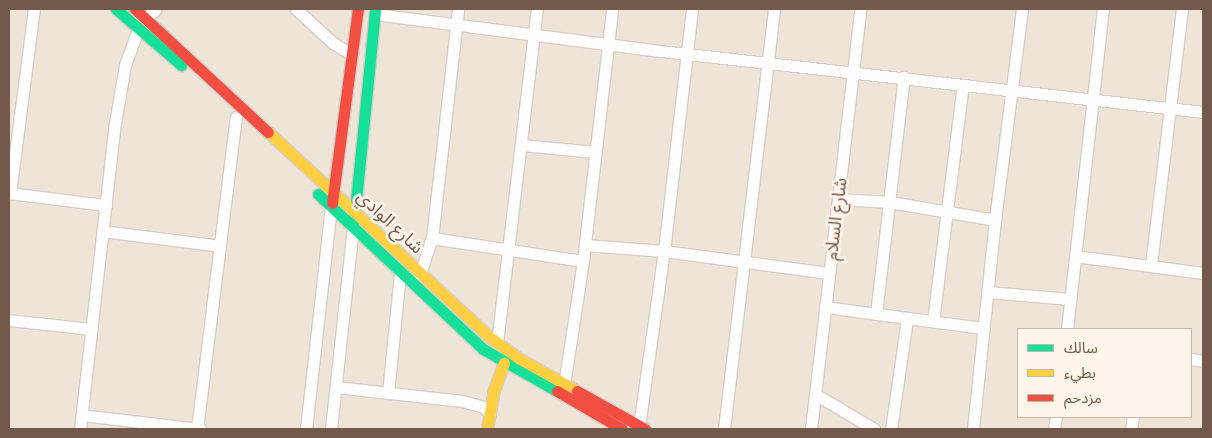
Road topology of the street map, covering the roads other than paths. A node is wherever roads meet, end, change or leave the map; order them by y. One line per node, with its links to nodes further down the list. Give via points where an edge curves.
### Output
1 (34, 9): 35 (street)
2 (116, 9): 19 (main road, شارع الوادي)
3 (135, 9): 17 (main road, شارع الوادي)
4 (156, 9): 17 (street)
5 (296, 9): 23 (street, via 333,43)
6 (358, 9): 23 (main road)
7 (458, 9): 18 (street)
8 (537, 9): 20 (street)
9 (612, 9): 21 (street)
10 (692, 9): 22 (street)
11 (774, 9): 24 (street)
12 (860, 9): 25 (street, شارع السلام)
13 (1022, 9): 28 (street)
14 (1103, 9): 29 (street)
15 (1182, 9): 30 (street)
16 (375, 11): 18 (street); 41 (main road)
17 (146, 18): 37 (main road, شارع الوادي)
18 (456, 26): 20 (street); 45 (street)
19 (138, 29): 32 (main road, شارع الوادي); 39 (street, via 125,65)
20 (534, 34): 21 (street); 33 (street)
21 (607, 43): 22 (street); 34 (street)
22 (686, 52): 24 (street); 49 (street)
23 (352, 55): 37 (main road)
24 (767, 61): 25 (street); 52 (street)
25 (853, 72): 26 (street); 36 (street, شارع السلام)
26 (904, 77): 27 (street); 38 (street)
27 (963, 85): 28 (street); 40 (street)
28 (1012, 90): 29 (street); 42 (street)
29 (1091, 99): 30 (street); 50 (street)
30 (1168, 108): 31 (street); 53 (street)
31 (1203, 112)
32 (236, 117): 37 (main road, شارع الوادي); 47 (street)
33 (522, 144): 34 (street); 48 (street)
34 (595, 152): 46 (street)
35 (9, 193): 39 (street)
36 (838, 199): 38 (street); 57 (street, شارع السلام)
37 (332, 201): 41 (main road, شارع الوادي); 43 (main road, شارع الوادي); 80 (street)
38 (890, 202): 40 (street); 61 (street)
39 (106, 205): 44 (street)
40 (946, 210): 42 (street); 64 (street)
41 (355, 214): 43 (main road); 56 (main road, شارع الوادي)
42 (995, 220): 58 (street)
43 (353, 227): 54 (main road, شارع الوادي); 71 (street)
44 (102, 231): 47 (street); 67 (street)
45 (432, 238): 48 (street); 56 (street)
46 (585, 245): 49 (street); 51 (street)
47 (220, 246): 79 (street)
48 (508, 250): 51 (street); 68 (street)
49 (664, 251): 52 (street); 77 (street)
50 (1075, 256): 53 (street); 59 (street)
51 (583, 261): 70 (street)
52 (744, 263): 57 (street); 84 (street)
53 (1151, 265): 55 (street)
54 (400, 273): 69 (main road, شارع الوادي, via 483,349); 72 (street)
55 (1203, 273)
56 (420, 274): 68 (main road, شارع الوادي)
57 (829, 274): 60 (street, شارع السلام)
58 (988, 292): 59 (street); 65 (street)
59 (1070, 300): 66 (street)
60 (825, 307): 61 (street); 73 (street, شارع السلام)
61 (876, 314): 63 (street)
62 (9, 320): 67 (street)
63 (906, 320): 64 (street); 87 (street)
64 (933, 321): 65 (street)
65 (983, 328): 88 (street)
66 (1067, 328)
67 (90, 330): 75 (street)
68 (497, 343): 70 (main road, شارع الوادي)
69 (509, 366): 74 (main road); 83 (main road, شارع الوادي)
70 (564, 385): 77 (main road, شارع الوادي)
71 (336, 387): 72 (street); 81 (street)
72 (388, 393): 74 (street, via 470,403 484,407)
73 (815, 394): 85 (street, شارع السلام); 86 (street)
74 (490, 414): 82 (main road)
75 (82, 415): 76 (street); 78 (street)
76 (150, 426): 79 (street)
77 (642, 428)
78 (80, 429)
79 (199, 429)
80 (306, 429)
81 (331, 429)
82 (487, 429)
83 (622, 429)
84 (724, 429)
85 (811, 429)
86 (874, 429)
87 (891, 429)
88 (973, 429)

